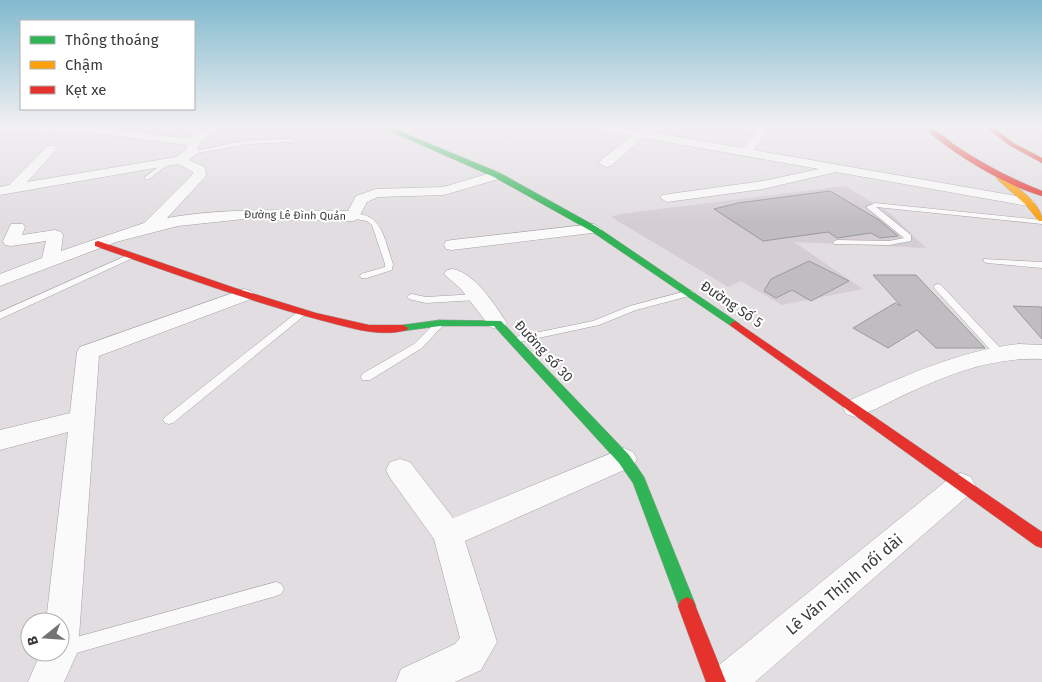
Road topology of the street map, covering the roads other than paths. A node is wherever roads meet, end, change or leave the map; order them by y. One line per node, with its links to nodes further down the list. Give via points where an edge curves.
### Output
1 (40, 159): 14 (street)
2 (176, 159): 14 (street)
3 (179, 159): 13 (lane)
4 (182, 159): 22 (street, via 200,170 199,176)
5 (459, 159): 11 (street, Đường Số 5)
6 (611, 159): 9 (street)
7 (785, 159): 10 (street)
8 (974, 159): 12 (street)
9 (606, 163)
10 (840, 169): 15 (street); 17 (street)
11 (497, 175): 19 (street, Đường Lê Đình Quản, via 444,191 376,193 361,199); 23 (street, Đường Số 5)
12 (1000, 177): 15 (street, via 997,186); 16 (street); 18 (street)
13 (147, 178)
14 (6, 190)
15 (963, 190): 18 (street)
16 (1042, 194)
17 (667, 198)
18 (1028, 202): 20 (street)
19 (353, 216): 22 (street, Đường Lê Đình Quản, via 254,213); 32 (lane, via 369,219 375,224 389,264 384,271)
20 (1042, 221): 24 (lane, via 875,205 870,206 908,239 889,243)
21 (17, 227): 28 (street, via 11,241 55,235)
22 (150, 227): 25 (street, Đường Lê Đình Quản)
23 (594, 229): 26 (street); 35 (street, Đường Số 5)
24 (837, 242)
25 (98, 244): 27 (street, Đường số 30); 28 (street, Đường Lê Đình Quản)
26 (452, 244)
27 (133, 256): 36 (street, Đường số 30); 40 (lane)
28 (50, 262): 33 (street, Đường Lê Đình Quản)
29 (987, 262): 30 (lane)
30 (1042, 265)
31 (453, 274): 38 (street)
32 (364, 276)
33 (0, 280)
34 (938, 287): 45 (lane)
35 (690, 293): 43 (lane, via 633,308 596,324); 47 (street, Đường Số 5)
36 (244, 295): 39 (street, Đường số 30); 48 (street, via 88,352)
37 (412, 297): 38 (lane, via 426,300)
38 (477, 297): 42 (street)
39 (302, 312): 41 (street, Đường số 30, via 351,325 392,330); 49 (lane)
40 (0, 316)
41 (440, 323): 42 (street, Đường số 30); 46 (lane, via 418,346)
42 (497, 323): 43 (street, Đường số 30)
43 (514, 340): 51 (street, Đường số 30)
44 (1042, 352): 45 (street)
45 (999, 353): 47 (street, via 940,371)
46 (366, 377)
47 (855, 408): 53 (street, Đường Số 5)
48 (82, 419): 50 (street); 57 (street)
49 (169, 420)
50 (0, 440)
51 (624, 459): 54 (street); 62 (street, Đường số 30, via 639,481)
52 (400, 470): 54 (street)
53 (961, 485): 55 (street, Đường Số 5); 63 (street, Lê Văn Thịnh nối dài)
54 (448, 534): 61 (street, via 479,642 468,657)
55 (1042, 541)
56 (276, 589): 58 (lane)
57 (64, 612)
58 (70, 648)
59 (55, 662): 60 (street)
60 (46, 682)
61 (414, 682)
62 (716, 682)
63 (727, 682)

